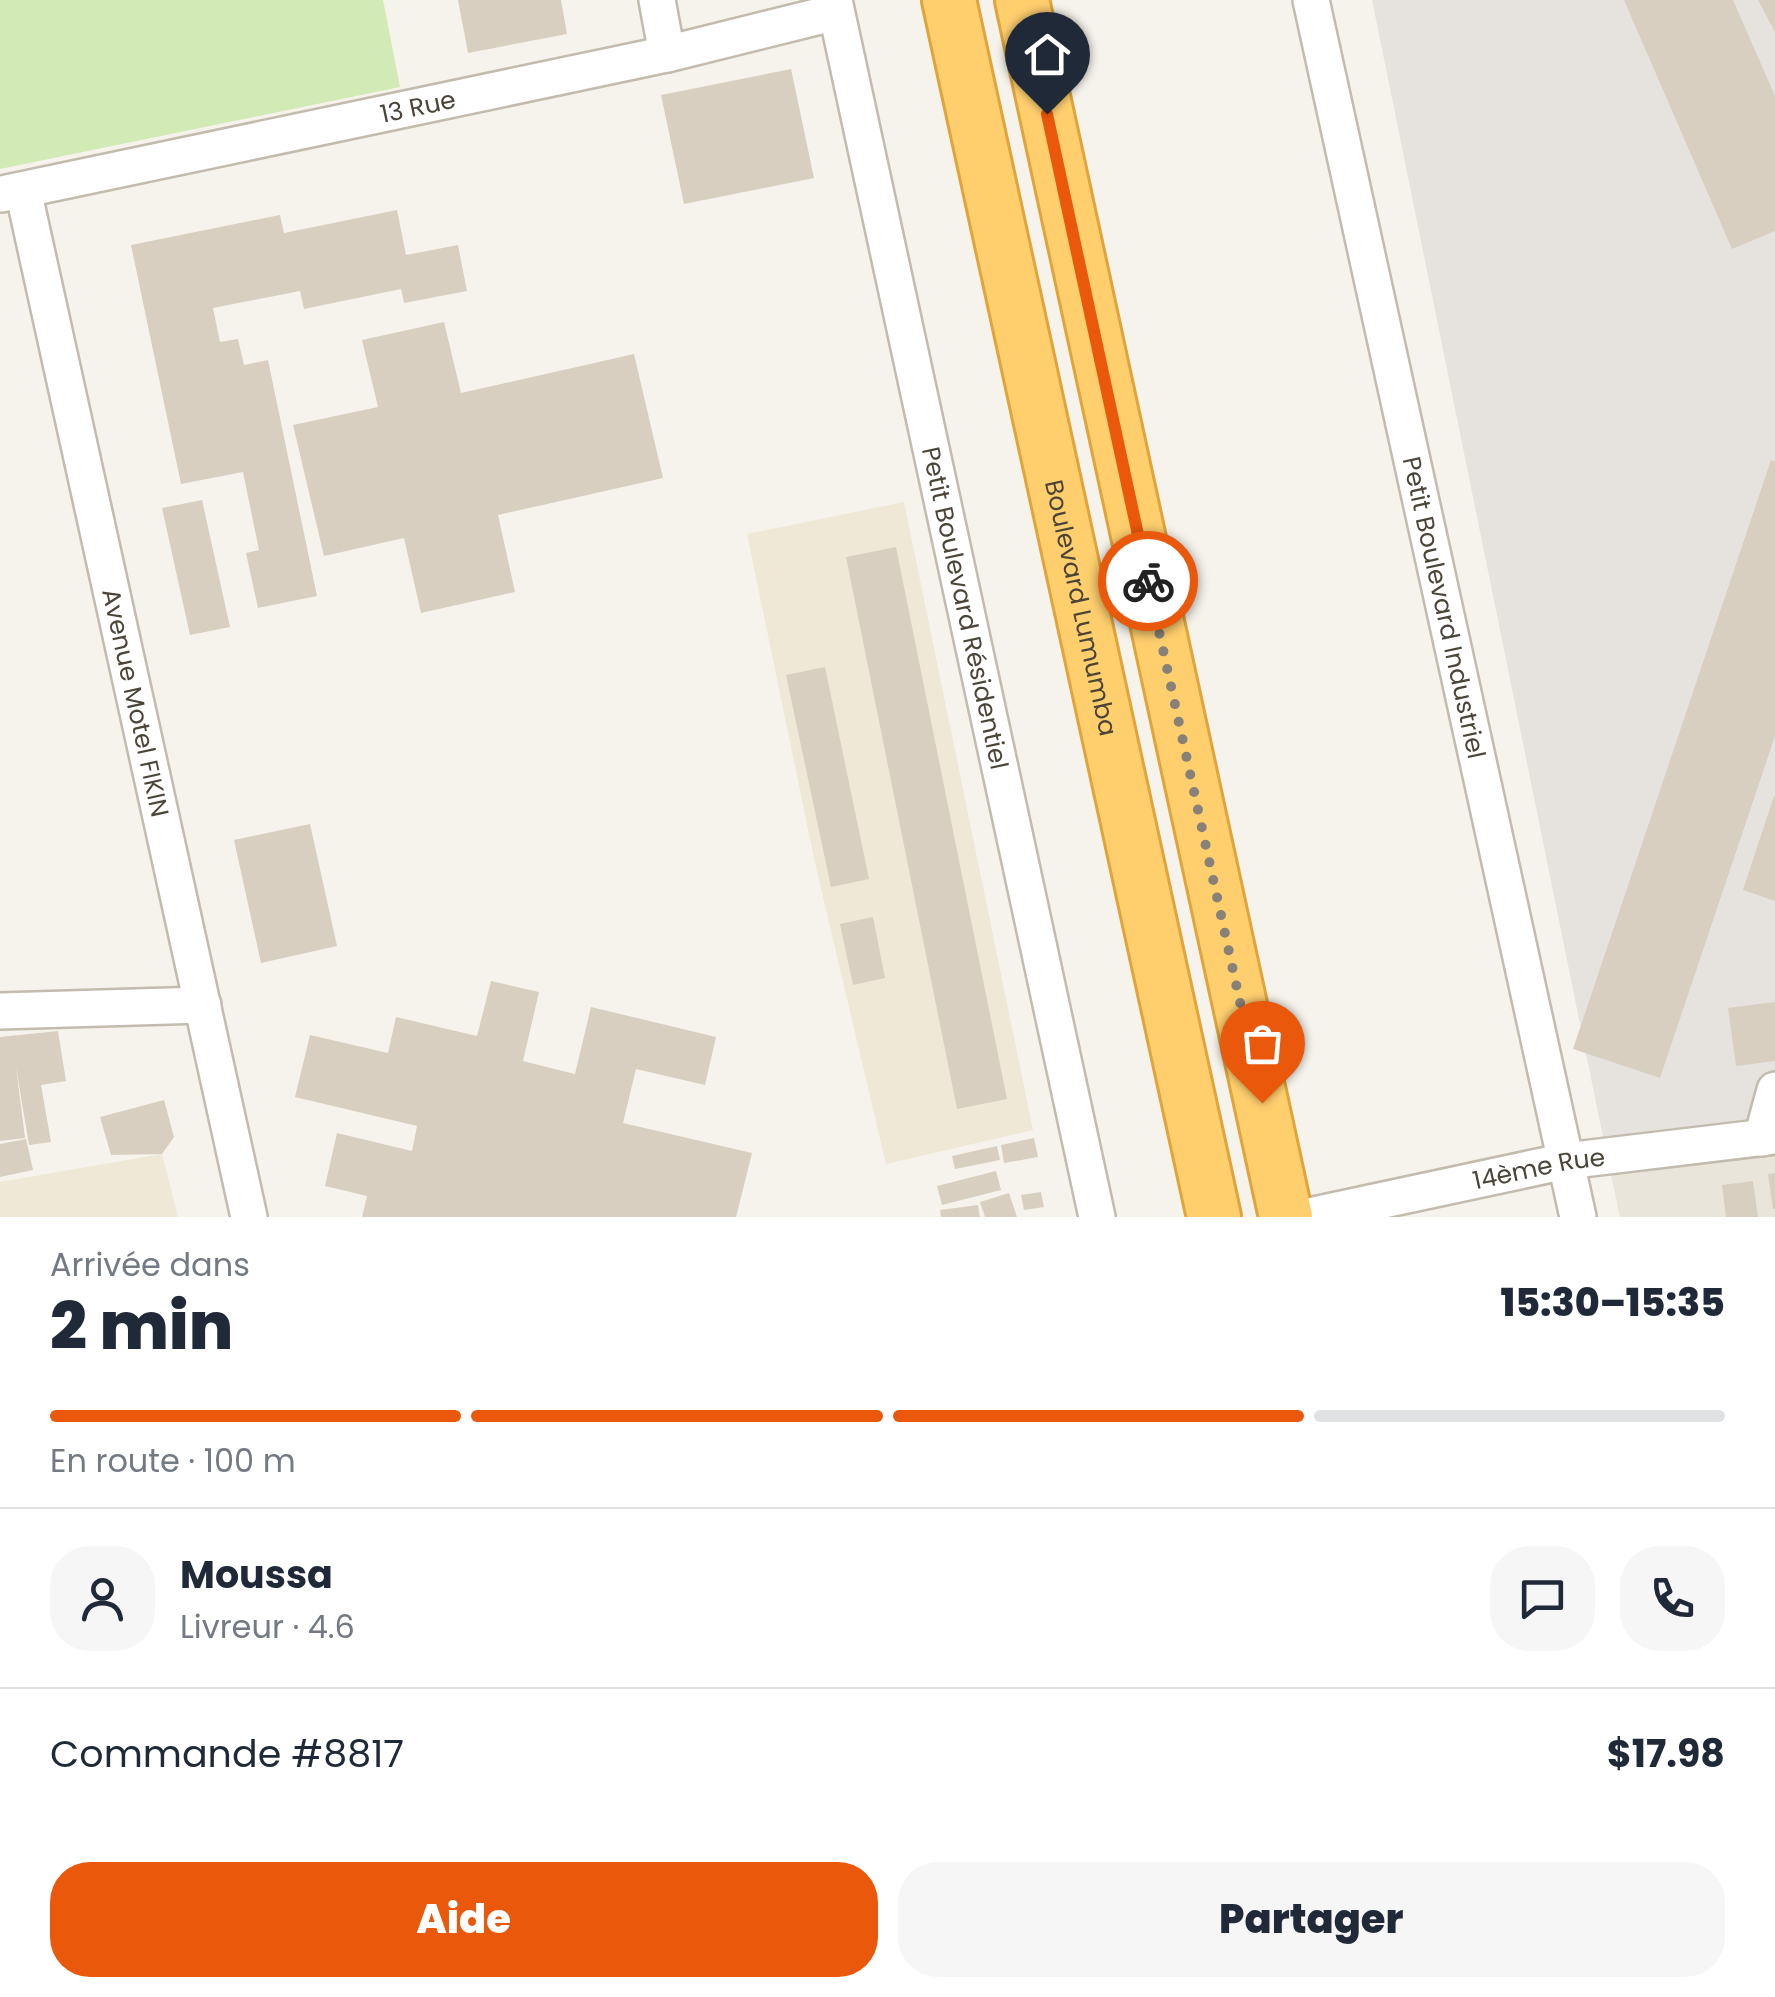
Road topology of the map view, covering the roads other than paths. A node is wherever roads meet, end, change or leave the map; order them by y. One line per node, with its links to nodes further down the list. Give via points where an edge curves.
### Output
1 (657, 0): 6 (street)
2 (950, 0): 15 (highway, Boulevard Lumumba)
3 (1022, 0): 16 (highway)
4 (1311, 0): 12 (street, Petit Boulevard Industriel)
5 (835, 6): 6 (street, 13 Rue); 14 (street, Petit Boulevard Résidentiel)
6 (667, 54): 7 (street, 13 Rue)
7 (11, 192): 8 (street, Avenue Motel FIKIN)
8 (203, 1005): 9 (street); 13 (street, Avenue Motel FIKIN)
9 (0, 1011)
10 (1775, 1090): 11 (street)
11 (1768, 1137): 12 (street, 14ème Rue)
12 (1566, 1160): 17 (street, 14ème Rue); 18 (street, Petit Boulevard Industriel)
13 (249, 1217)
14 (1097, 1217)
15 (1214, 1217)
16 (1286, 1217)
17 (1304, 1217)
18 (1578, 1217)

